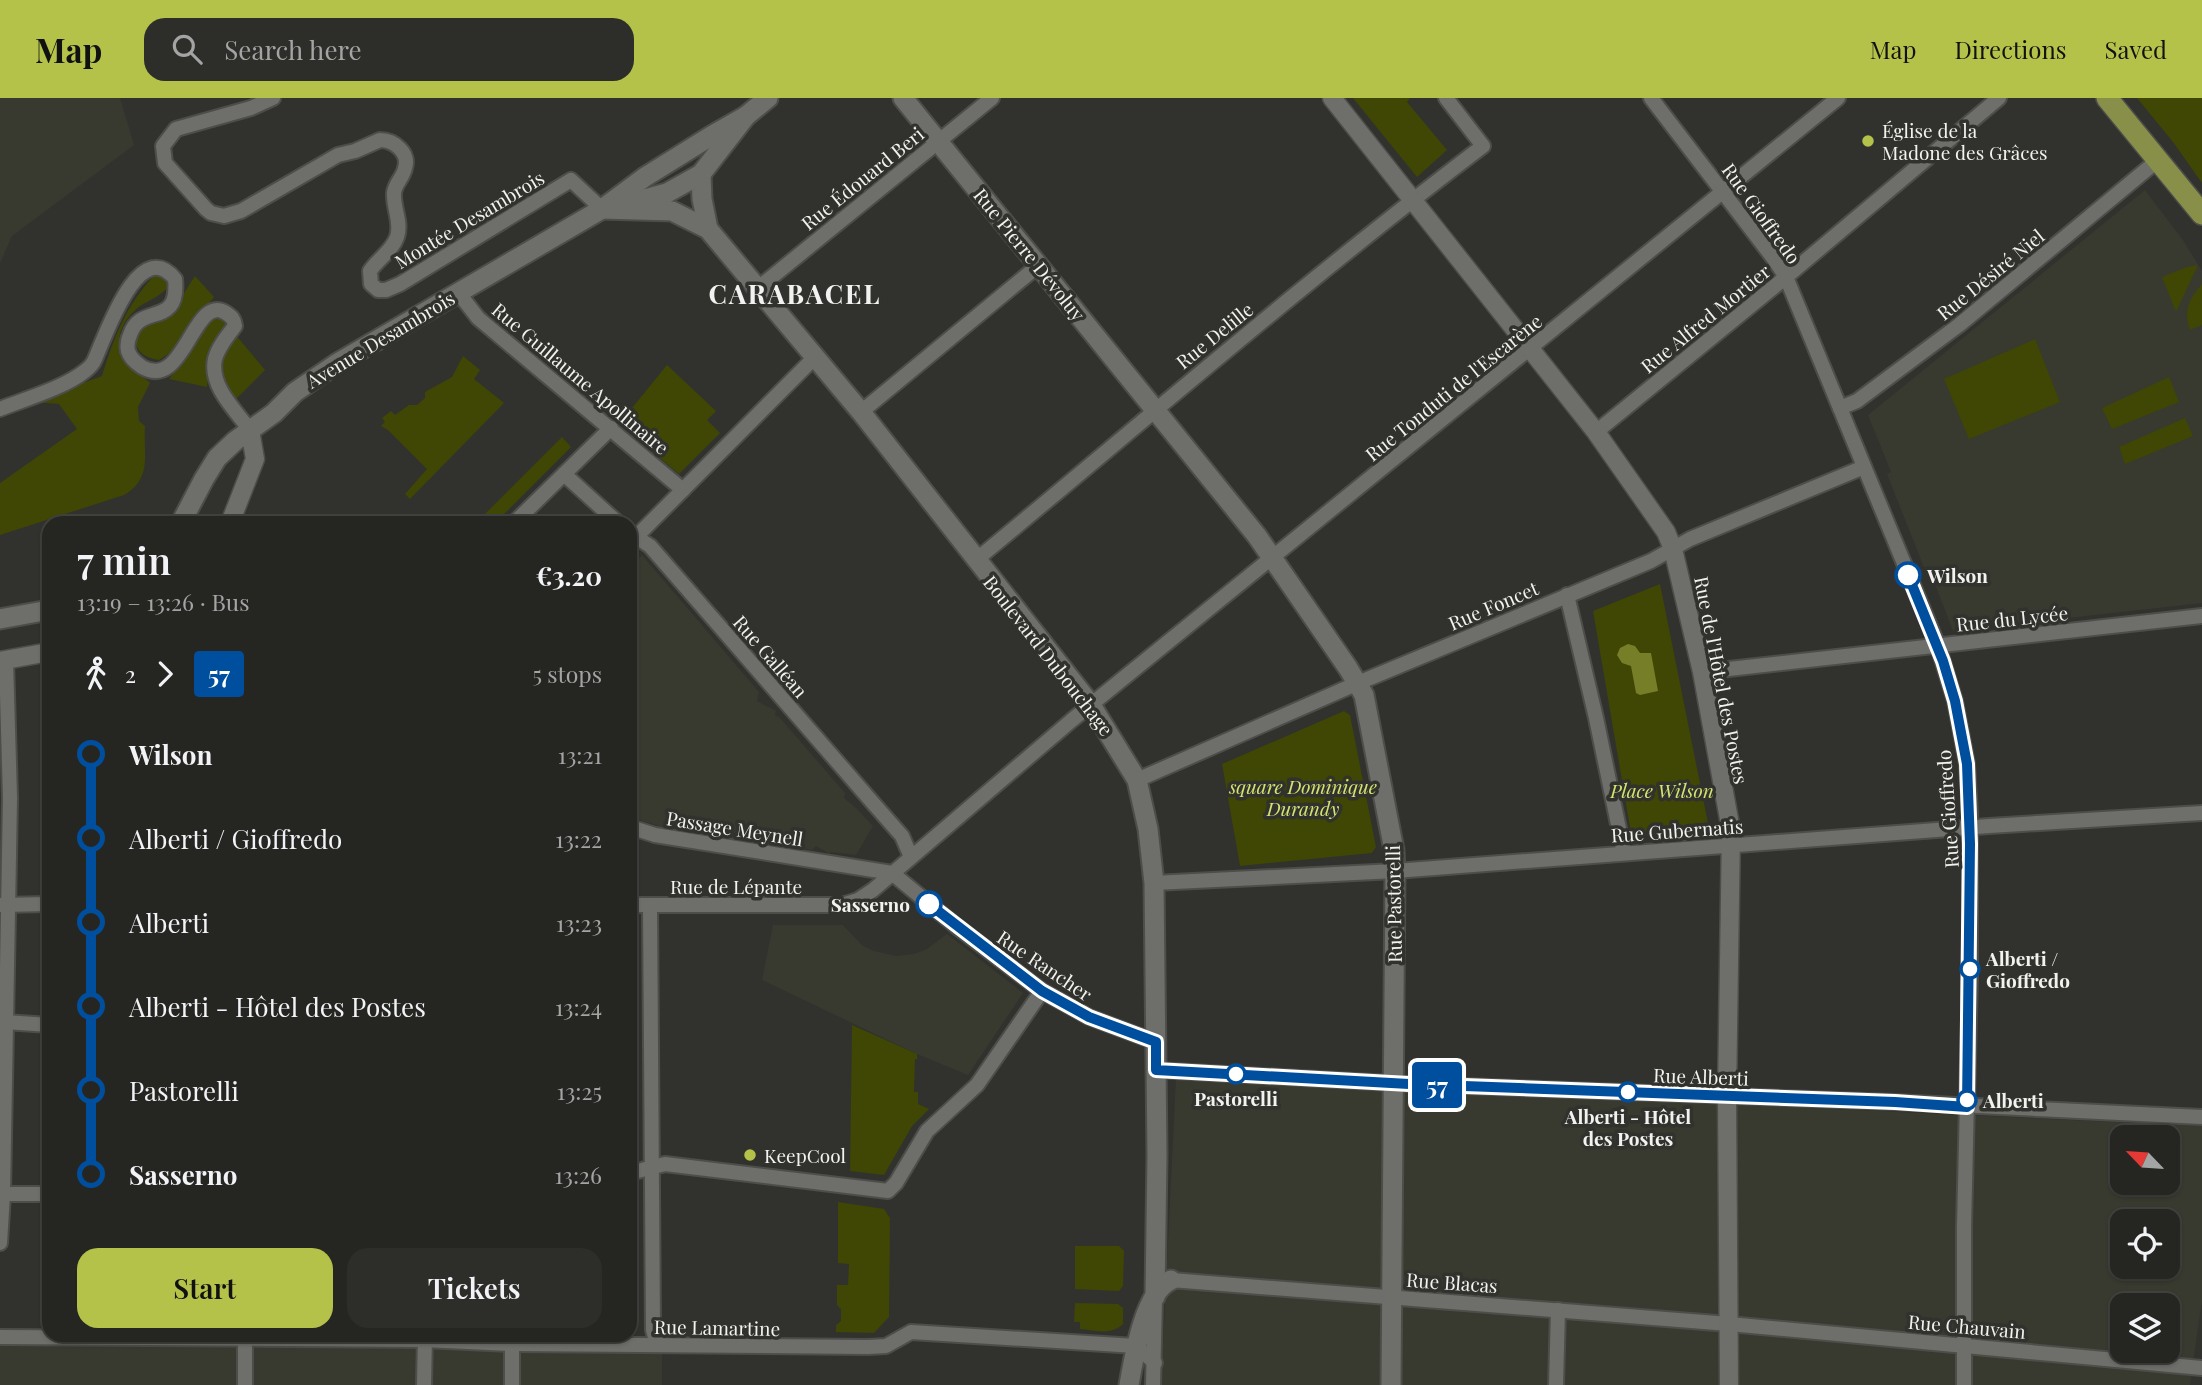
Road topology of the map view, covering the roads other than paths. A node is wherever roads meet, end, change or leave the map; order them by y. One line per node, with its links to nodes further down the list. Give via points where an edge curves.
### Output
1 (273, 98): 17 (street, Montée Desambrois, via 176,129 163,146 165,163 201,205 224,216 242,211 338,155 380,140 396,145 406,162 394,191 398,233 370,271 371,284 378,290 400,284 571,180)
2 (768, 98): 11 (main road)
3 (903, 98): 12 (main road, Rue Pierre Dévoluy)
4 (992, 98): 12 (street, Rue Édouard Beri)
5 (1332, 98): 16 (street, Rue de l'Hôtel des Postes)
6 (1446, 98): 16 (street, Rue Delille, via 1483,146)
7 (1651, 98): 15 (street, Rue Gioffredo)
8 (1838, 98): 15 (street, Rue Tonduti de l'Escarène)
9 (1999, 98): 21 (street, Rue Alfred Mortier)
10 (2108, 98): 13 (main road)
11 (746, 116): 14 (main road); 17 (main road, via 645,177)
12 (938, 140): 20 (main road, Rue Pierre Dévoluy); 22 (street, Rue Édouard Beri)
13 (2158, 160): 18 (main road); 26 (street, Rue Désiré Niel, via 1959,325 1857,401)
14 (701, 174): 17 (main road, via 667,193); 19 (main road, Boulevard Dubouchage)
15 (1723, 192): 21 (street, Rue Gioffredo); 24 (street, Rue Tonduti de l'Escarène)
16 (1412, 200): 24 (street, Rue de l'Hôtel des Postes); 28 (street, Rue Delille)
17 (602, 209): 19 (main road, Boulevard Dubouchage, via 655,209 682,215); 23 (main road, Avenue Desambrois)
18 (2202, 214)
19 (708, 229): 22 (main road, Boulevard Dubouchage)
20 (1039, 265): 28 (main road, Rue Pierre Dévoluy); 29 (street)
21 (1786, 277): 26 (street, Rue Gioffredo); 32 (street, Rue Alfred Mortier)
22 (757, 289): 25 (main road, Boulevard Dubouchage)
23 (458, 292): 30 (street, Rue Guillaume Apollinaire, via 478,318); 31 (main road, Avenue Desambrois, via 336,364)
24 (1531, 348): 32 (street, Rue de l'Hôtel des Postes); 43 (street, Rue Tonduti de l'Escarène)
25 (816, 357): 29 (main road, Boulevard Dubouchage); 35 (street)
26 (1840, 408): 33 (street, Rue Gioffredo)
27 (0, 409): 31 (street, via 82,373 94,362 122,298 141,275 159,268 169,270 176,279 174,302 166,311 144,317 133,326 128,350 132,359 145,369 158,370 184,350 209,311 227,313 235,326 215,359 215,373 218,386)
28 (1156, 410): 43 (main road, Rue Pastorelli); 44 (street, Rue Delille)
29 (861, 412): 44 (main road, Boulevard Dubouchage)
30 (611, 428): 34 (street); 35 (street, Rue Guillaume Apollinaire)
31 (250, 430): 36 (main road, Avenue Desambrois, via 217,458); 37 (street, via 255,459)
32 (1596, 432): 42 (street, Rue de l'Hôtel des Postes)
33 (1864, 467): 42 (street, Rue Foncet); 49 (street, Rue Gioffredo)
34 (564, 474): 38 (street); 39 (street)
35 (684, 490): 40 (street)
36 (185, 516)
37 (233, 516)
38 (521, 516)
39 (610, 516)
40 (637, 533)
41 (637, 540): 61 (street, Rue Galléan, via 650,546 902,836)
42 (1673, 549): 45 (street, Rue Foncet); 52 (street, Rue de l'Hôtel des Postes)
43 (1273, 557): 53 (main road, Rue Pastorelli); 54 (street, Rue Tonduti de l'Escarène)
44 (975, 560): 54 (main road, Boulevard Dubouchage)
45 (1567, 595): 53 (street, Rue Foncet); 60 (street)
46 (42, 611): 48 (main road)
47 (2202, 616): 49 (street, Rue du Lycée)
48 (0, 619)
49 (1938, 646): 52 (street, Rue du Lycée); 57 (street, Rue Gioffredo, via 1967,764)
50 (42, 653): 51 (street)
51 (3, 660): 66 (street, via 10,798)
52 (1702, 672): 59 (street, Rue de l'Hôtel des Postes, via 1731,830)
53 (1358, 683): 55 (street, Rue Foncet); 62 (main road, Rue Pastorelli, via 1364,695)
54 (1091, 705): 55 (main road, Boulevard Dubouchage); 61 (street, Rue Tonduti de l'Escarène)
55 (1137, 780): 64 (main road, Boulevard Dubouchage)
56 (2202, 813): 57 (street, Rue Gubernatis)
57 (1970, 828): 59 (street, Rue Gubernatis); 77 (street, Rue Gioffredo)
58 (637, 829): 63 (street, Passage Meynell)
59 (1730, 846): 60 (street, Rue Gubernatis); 76 (street, Rue de l'Hôtel des Postes)
60 (1623, 853): 62 (street, Rue Gubernatis)
61 (911, 857): 63 (street, Rue Tonduti de l'Escarène)
62 (1395, 871): 64 (street, Rue Gubernatis); 75 (main road, Rue Pastorelli)
63 (892, 873): 69 (street, Rue Tonduti de l'Escarène, via 858,900); 70 (street, Rue Rancher)
64 (1154, 883): 73 (main road, Boulevard Dubouchage)
65 (42, 904): 66 (street)
66 (4, 905): 71 (street)
67 (637, 905): 68 (street, Rue de Lépante)
68 (650, 905): 69 (street, Rue de Lépante); 79 (street)
69 (842, 905)
70 (1042, 991): 73 (street, Rue Rancher, via 1089,1017); 79 (street, via 977,1085 927,1131 892,1189 882,1192 665,1164)
71 (5, 1022): 72 (street); 81 (street)
72 (42, 1025)
73 (1156, 1042): 74 (main road, Boulevard Dubouchage)
74 (1156, 1070): 75 (street, Rue Alberti); 85 (main road, Boulevard Dubouchage)
75 (1394, 1083): 76 (street, Rue Alberti); 86 (main road, Rue Pastorelli)
76 (1727, 1096): 77 (street, Rue Alberti); 88 (street, Rue de l'Hôtel des Postes)
77 (1967, 1107): 78 (street, Rue Alberti); 97 (street, Rue Gioffredo)
78 (2202, 1117)
79 (652, 1168): 80 (street); 95 (street)
80 (637, 1171)
81 (1, 1194): 82 (street); 83 (street)
82 (42, 1194)
83 (0, 1243)
84 (1171, 1280): 85 (main road, Boulevard Dubouchage); 86 (street, Rue Blacas)
85 (1155, 1297): 96 (main road, Boulevard Dubouchage); 98 (street, Boulevard Dubouchage)
86 (1392, 1297): 87 (street, Rue Blacas); 105 (main road, Rue Pastorelli)
87 (1558, 1310): 88 (street, Rue Blacas); 106 (street)
88 (1729, 1324): 97 (street, Rue Chauvain); 107 (street, Rue de l'Hôtel des Postes)
89 (0, 1337): 90 (street, Rue Lamartine)
90 (42, 1337)
91 (245, 1342): 100 (street)
92 (425, 1342): 101 (street)
93 (512, 1342): 102 (street)
94 (570, 1342): 95 (street, Rue Lamartine)
95 (656, 1345): 96 (street, Rue Lamartine, via 876,1347 911,1332)
96 (1136, 1346): 98 (street); 103 (main road, Boulevard Dubouchage)
97 (1965, 1346): 99 (street, Rue Chauvain); 108 (street, Rue Gioffredo)
98 (1154, 1363): 104 (street, Boulevard Dubouchage)
99 (2202, 1368)
100 (245, 1385)
101 (424, 1385)
102 (512, 1385)
103 (1129, 1385)
104 (1153, 1385)
105 (1391, 1385)
106 (1556, 1385)
107 (1729, 1385)
108 (1964, 1385)

